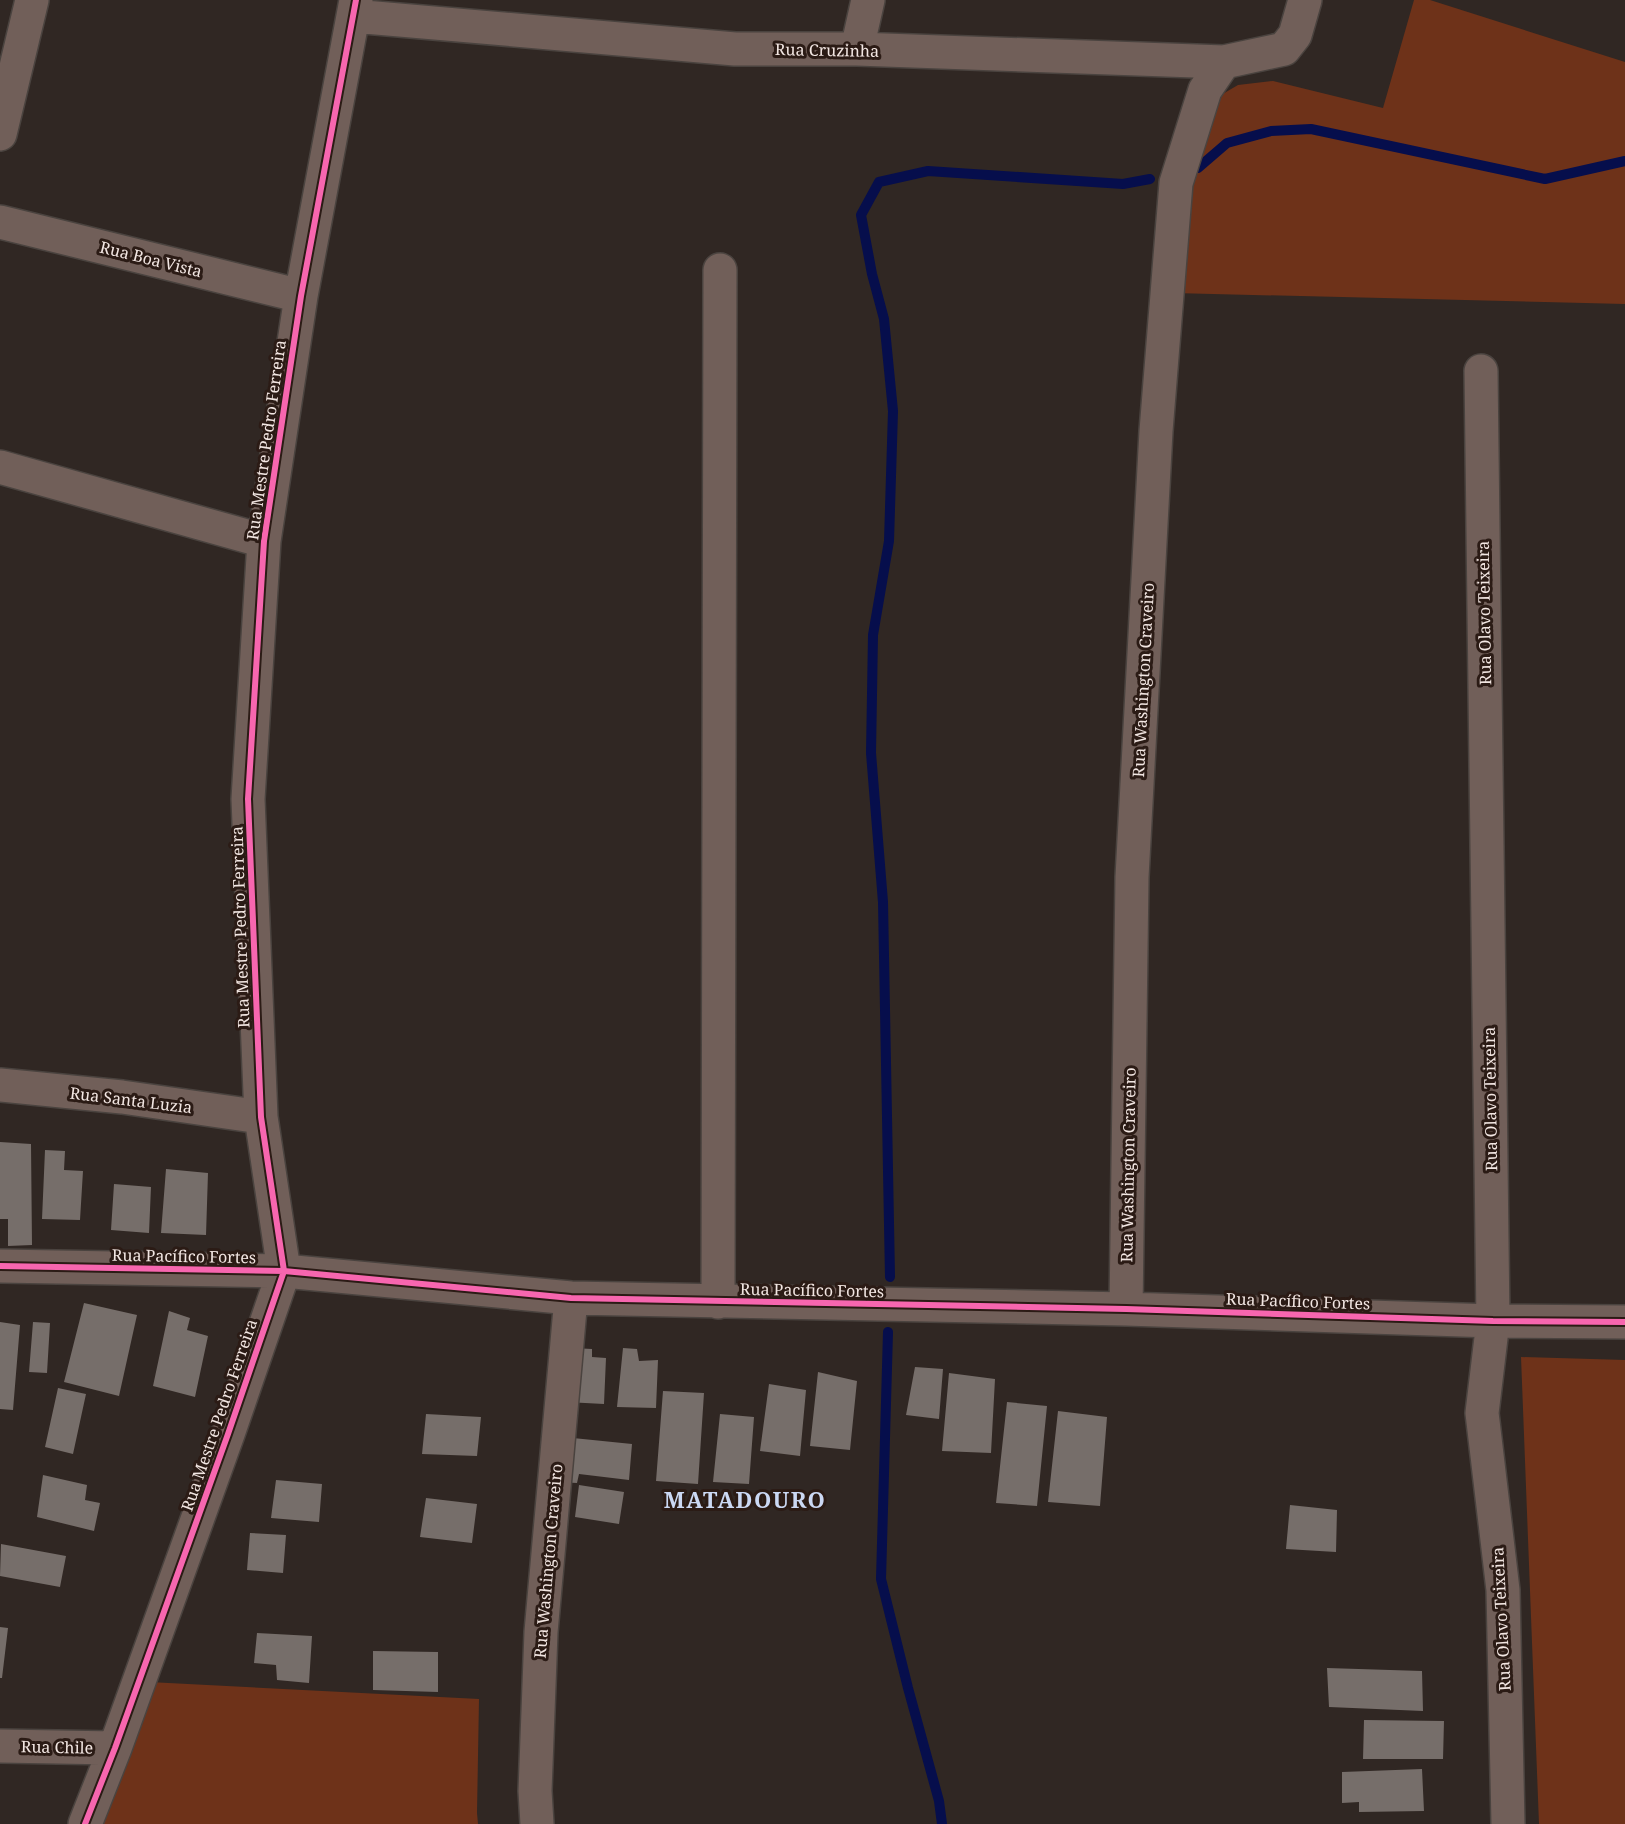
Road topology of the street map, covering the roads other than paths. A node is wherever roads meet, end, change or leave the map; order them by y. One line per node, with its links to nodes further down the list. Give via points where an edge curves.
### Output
1 (32, 0): 7 (street)
2 (868, 0): 5 (street)
3 (1305, 0): 6 (street, Rua Cruzinha, via 1295,35 1284,49)
4 (354, 8): 5 (street, Rua Cruzinha, via 735,49); 10 (street, Rua Mestre Pedro Ferreira)
5 (856, 49): 6 (street, Rua Cruzinha)
6 (1224, 62): 20 (street, Rua Washington Craveiro, via 1205,90 1176,183 1156,431 1132,877)
7 (0, 134)
8 (0, 222): 10 (street, Rua Boa Vista)
9 (720, 270): 19 (street)
10 (301, 296): 13 (street, Rua Mestre Pedro Ferreira)
11 (1481, 371): 21 (street, Rua Olavo Teixeira)
12 (0, 467): 13 (street)
13 (264, 541): 15 (street, Rua Mestre Pedro Ferreira, via 248,799)
14 (0, 1085): 15 (street, Rua Santa Luzia)
15 (261, 1117): 17 (street, Rua Mestre Pedro Ferreira)
16 (0, 1266): 17 (street, Rua Pacífico Fortes)
17 (284, 1271): 18 (street, Rua Pacífico Fortes); 24 (street, Rua Mestre Pedro Ferreira)
18 (571, 1298): 19 (street, Rua Pacífico Fortes); 26 (street, Rua Washington Craveiro, via 541,1632)
19 (718, 1302): 20 (street, Rua Pacífico Fortes)
20 (1126, 1309): 21 (street, Rua Pacífico Fortes)
21 (1493, 1322): 22 (street, Rua Pacífico Fortes); 27 (street, Rua Olavo Teixeira, via 1482,1413 1503,1590)
22 (1625, 1322)
23 (0, 1746): 24 (street, Rua Chile)
24 (115, 1748): 25 (street, Rua Mestre Pedro Ferreira)
25 (85, 1824)
26 (537, 1824)
27 (1508, 1824)

